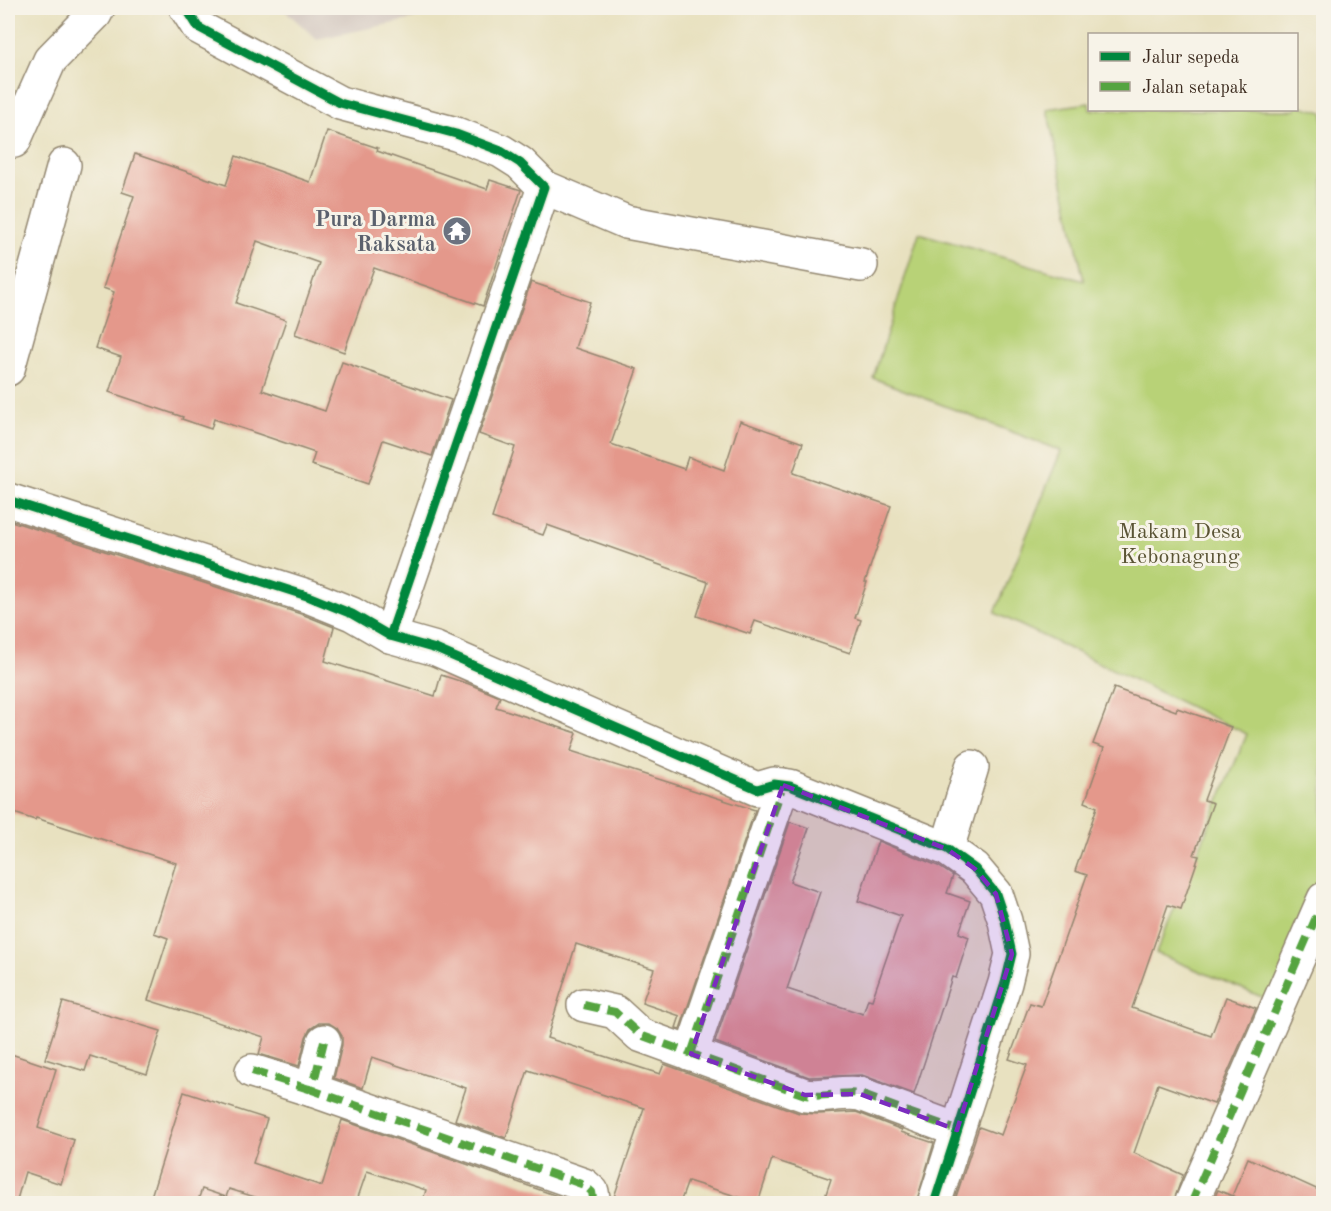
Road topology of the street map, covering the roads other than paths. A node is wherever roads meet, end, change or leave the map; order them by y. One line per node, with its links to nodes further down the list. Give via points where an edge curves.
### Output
1 (99, 8): 3 (street, via 50,60 14,141)
2 (186, 8): 5 (street, via 198,27 340,103 456,134 501,151)
3 (8, 138)
4 (64, 165): 7 (street)
5 (544, 187): 6 (street, via 626,222); 9 (street)
6 (861, 265)
7 (8, 369)
8 (8, 500): 9 (street, via 310,597 352,614)
9 (390, 636): 11 (street, via 436,649 757,789)
10 (972, 767): 12 (street)
11 (783, 785): 12 (street); 16 (street)
12 (947, 849): 19 (street, via 975,870 996,894 1012,954)
13 (1323, 899): 22 (street)
14 (584, 1005): 16 (street, via 615,1012 640,1035)
15 (324, 1041): 18 (street)
16 (691, 1054): 19 (street, via 806,1095 860,1094)
17 (252, 1071): 18 (street)
18 (312, 1090): 20 (street, via 584,1185 592,1192)
19 (957, 1130): 21 (street)
20 (594, 1203)
21 (934, 1203)
22 (1191, 1203)

